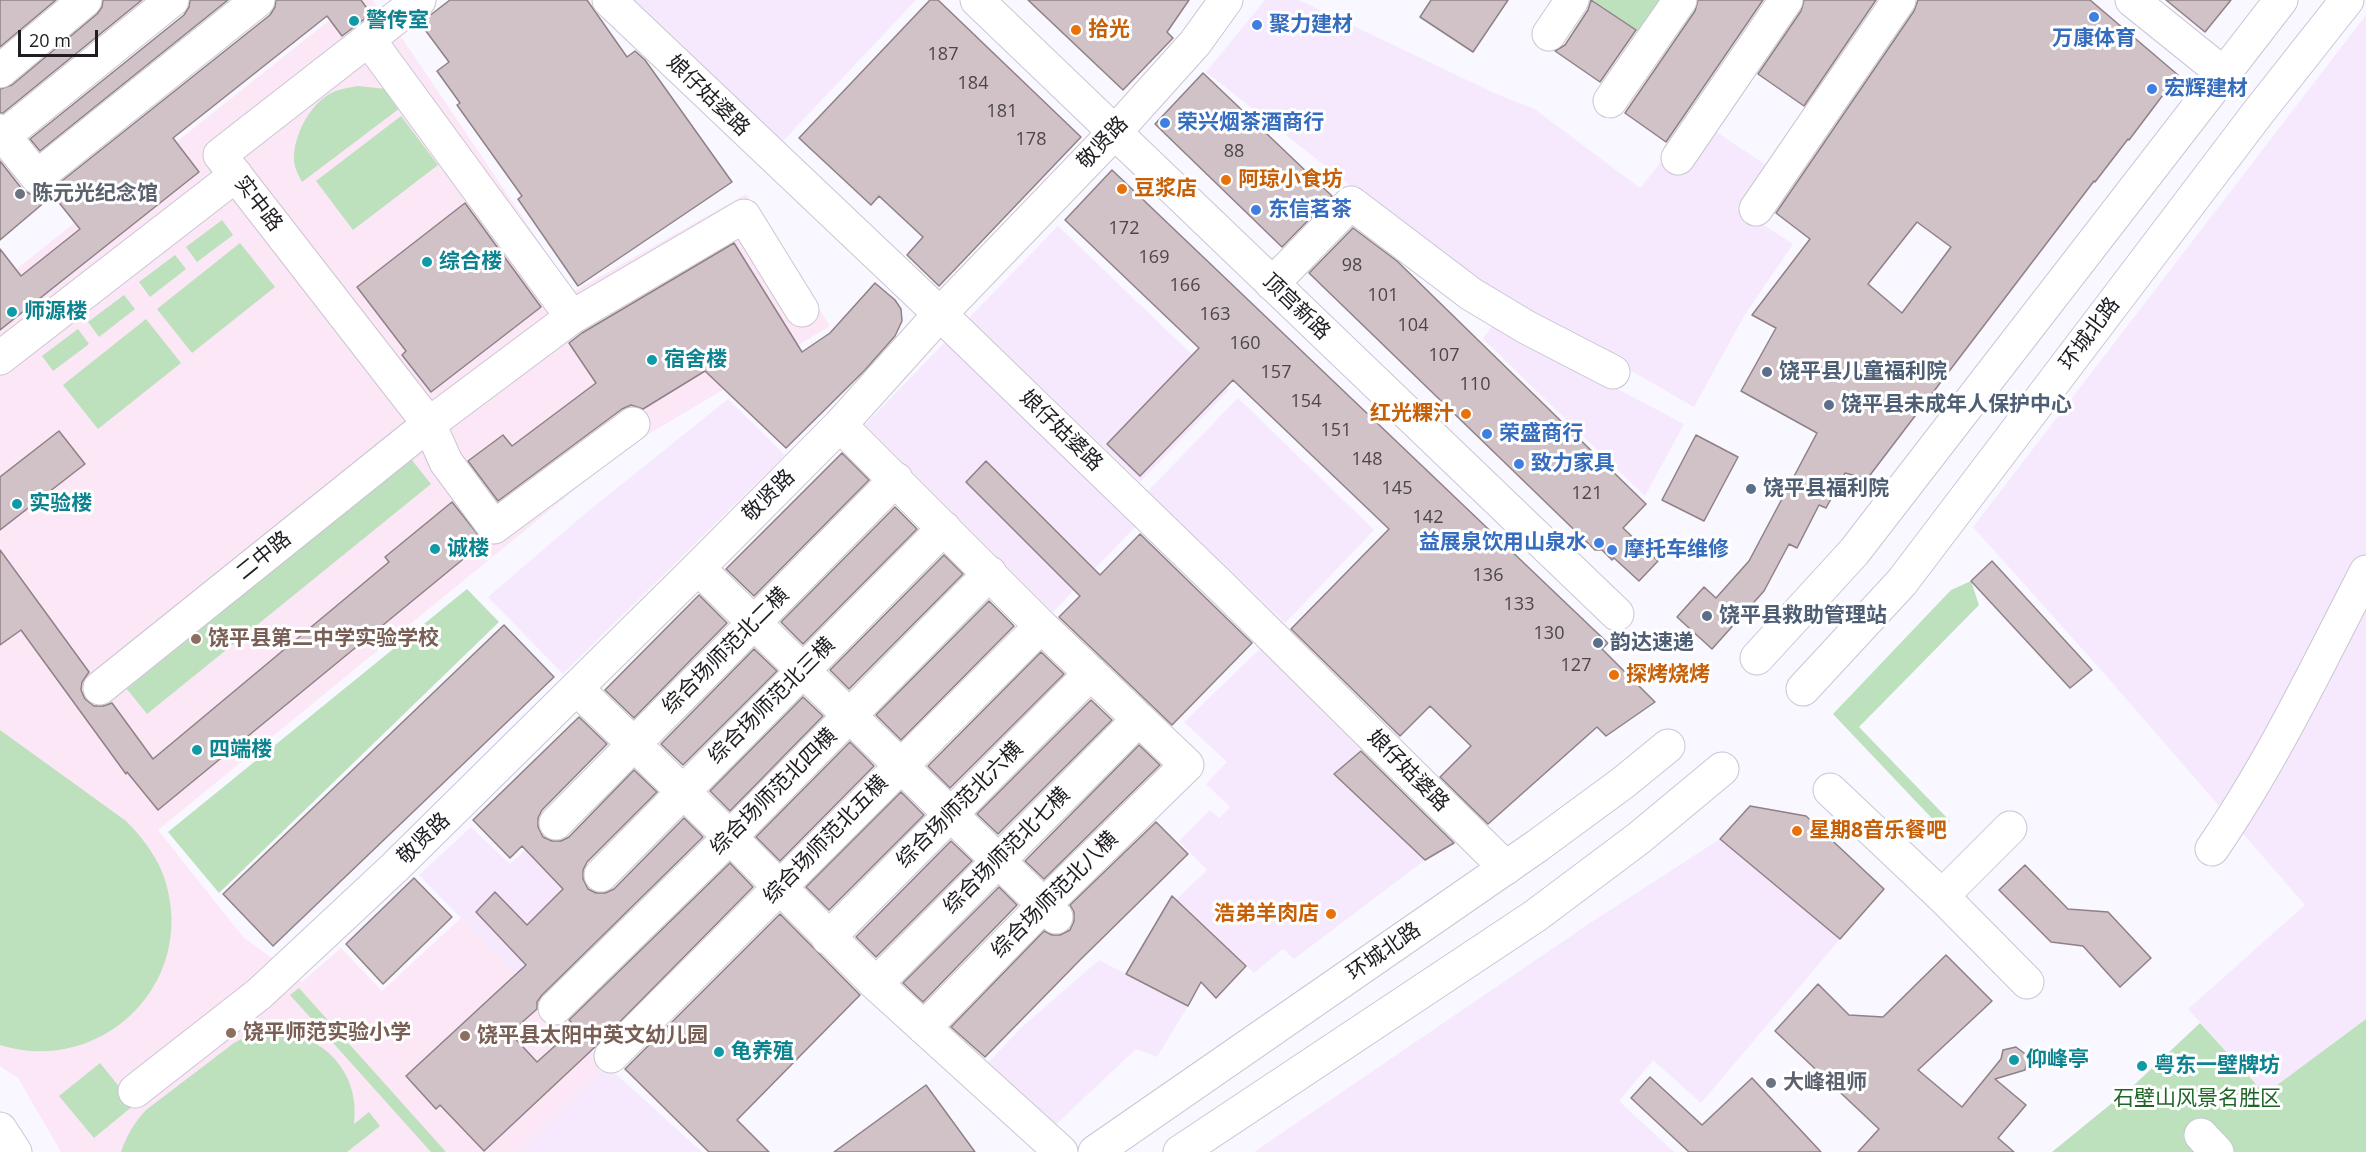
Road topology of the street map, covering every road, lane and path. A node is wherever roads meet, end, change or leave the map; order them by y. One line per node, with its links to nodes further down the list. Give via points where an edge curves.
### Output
1 (172, 0): 20 (main road)
2 (258, 0): 20 (main road, via 37,177)
3 (609, 0): 26 (main road, 娘仔姑婆路)
4 (977, 0): 19 (main road, 顶宫新路)
5 (1226, 0): 19 (main road, 敬贤路, via 1195,43)
6 (1572, 0): 15 (main road)
7 (1680, 0): 18 (main road)
8 (1786, 0): 21 (main road)
9 (1899, 0): 23 (main road)
10 (2132, 0): 17 (main road)
11 (2281, 0): 17 (main road)
12 (2347, 0): 46 (main road, 环城北路, via 1902,582)
13 (69, 4): 16 (main road)
14 (392, 16): 22 (main road, 实中路, via 220,155); 27 (main road)
15 (1549, 34)
16 (0, 70)
17 (2224, 74): 41 (main road, via 1854,552)
18 (1610, 101)
19 (1115, 132): 24 (main road, 顶宫新路); 26 (main road, 敬贤路)
20 (2, 134)
21 (1678, 158)
22 (236, 175): 28 (main road); 30 (main road, 实中路)
23 (1756, 209)
24 (1272, 284): 29 (main road, via 1351,202 1471,294); 38 (main road, 顶宫新路)
25 (802, 310): 27 (main road, 二中路, via 744,216)
26 (940, 314): 32 (main road, 敬贤路); 61 (main road, 娘仔姑婆路)
27 (572, 317): 30 (main road, 二中路)
28 (0, 358)
29 (1613, 372)
30 (429, 424): 31 (main road, 实中路, via 446,462 494,528); 44 (main road, 二中路)
31 (633, 424)
32 (840, 425): 33 (main road); 35 (main road, 敬贤路)
33 (896, 479): 34 (main road); 39 (main road, 综合场师范北二横)
34 (944, 528): 37 (main road); 42 (main road, 综合场师范北三横)
35 (698, 568): 39 (main road); 45 (main road, 敬贤路)
36 (2366, 572): 59 (main road, via 2236,815)
37 (990, 573): 40 (main road); 47 (main road, 综合场师范北四横)
38 (1617, 614)
39 (754, 621): 42 (main road); 49 (main road, 综合场师范北二横)
40 (1041, 626): 43 (main road); 51 (main road, 综合场师范北五横)
41 (1757, 658)
42 (802, 670): 47 (main road); 54 (main road, 综合场师范北三横)
43 (1091, 673): 48 (main road); 55 (main road, 综合场师范北六横)
44 (100, 688)
45 (577, 689): 49 (main road); 72 (main road, 敬贤路, via 259,994)
46 (1803, 689)
47 (849, 717): 51 (main road); 58 (main road, 综合场师范北四横)
48 (1139, 719): 60 (main road, 综合场师范北七横); 65 (main road, 综合场师范北八横, via 1187,765)
49 (634, 744): 54 (main road); 56 (main road, 综合场师范北二横)
50 (1668, 746): 61 (main road, 环城北路)
51 (899, 765): 55 (main road); 63 (main road, 综合场师范北五横)
52 (1722, 769): 77 (main road, via 1639,838 1534,916)
53 (1830, 790): 64 (main road)
54 (682, 791): 58 (main road); 62 (main road, 综合场师范北三横)
55 (950, 815): 60 (main road); 66 (main road, 综合场师范北六横)
56 (556, 823)
57 (2010, 828): 64 (main road)
58 (730, 837): 63 (main road); 69 (main road, 综合场师范北四横)
59 (2212, 849)
60 (998, 860): 65 (main road); 68 (main road, 综合场师范北七横)
61 (1506, 868): 76 (main road, 环城北路)
62 (601, 875)
63 (780, 888): 66 (main road); 71 (main road, 综合场师范北五横)
64 (1942, 896): 67 (main road)
65 (1050, 911): 70 (main road, 综合场师范北八横)
66 (828, 938): 68 (main road)
67 (2027, 982)
68 (876, 984): 70 (main road)
69 (555, 1008)
70 (924, 1028): 75 (main road)
71 (611, 1056)
72 (135, 1091)
73 (0, 1129): 74 (main road)
74 (15, 1152)
75 (1062, 1152)
76 (1095, 1152)
77 (1180, 1152)

